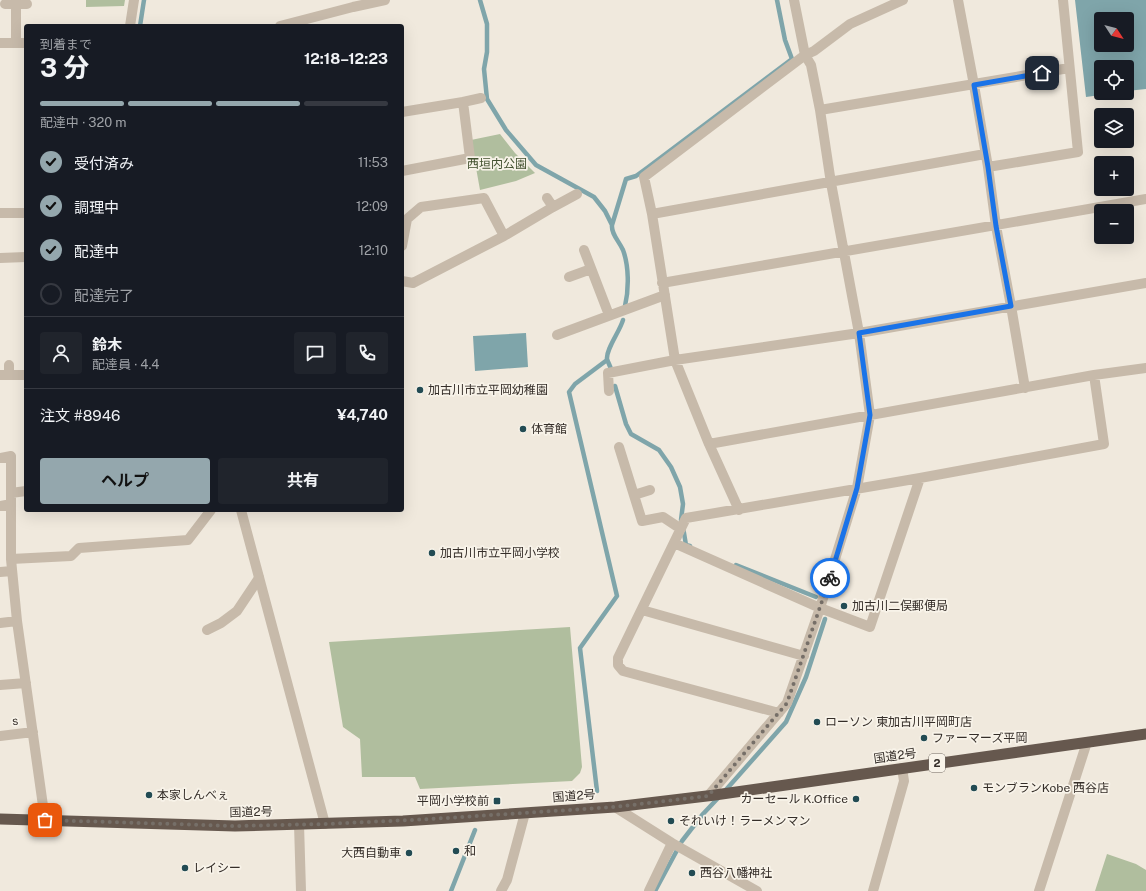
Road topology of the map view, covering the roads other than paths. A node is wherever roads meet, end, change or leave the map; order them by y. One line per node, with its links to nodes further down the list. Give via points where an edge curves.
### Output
1 (134, 0): 10 (street)
2 (385, 0): 11 (street)
3 (794, 0): 14 (street)
4 (903, 0): 14 (street, via 850,24)
5 (958, 0): 16 (street)
6 (1063, 0): 15 (street)
7 (5, 4): 8 (street)
8 (16, 4): 9 (street); 13 (street)
9 (27, 4)
10 (130, 24)
11 (288, 24)
12 (0, 43): 13 (street)
13 (21, 43)
14 (805, 55): 19 (street, via 811,65); 31 (street, via 644,178)
15 (1069, 68): 16 (street); 22 (street, via 1078,152)
16 (974, 85): 19 (street); 21 (street)
17 (480, 98): 18 (street)
18 (463, 102): 20 (street); 23 (street, via 470,158)
19 (820, 110): 24 (street)
20 (404, 112)
21 (985, 154): 22 (street); 24 (street)
22 (988, 167): 32 (street)
23 (404, 171)
24 (831, 182): 31 (street); 36 (street)
25 (577, 194): 28 (street)
26 (547, 198): 28 (street)
27 (1146, 199): 32 (street)
28 (553, 207): 34 (street)
29 (0, 213): 30 (street)
30 (24, 213)
31 (652, 214): 42 (street)
32 (996, 226): 36 (street); 45 (street)
33 (404, 235): 34 (street, via 407,219 421,207 484,198)
34 (504, 236): 41 (street, via 414,283)
35 (584, 250): 39 (street)
36 (844, 251): 42 (street); 47 (street)
37 (24, 257): 38 (street)
38 (0, 258)
39 (591, 269): 40 (street); 46 (street)
40 (569, 277)
41 (404, 281)
42 (662, 283): 44 (street)
43 (1146, 283): 45 (street)
44 (665, 295): 46 (street); 49 (street)
45 (1011, 306): 47 (street); 54 (street)
46 (609, 315): 48 (street)
47 (859, 333): 49 (street); 56 (street)
48 (557, 335)
49 (675, 360): 55 (street, via 608,374); 57 (street)
50 (1146, 368): 53 (street)
51 (6, 372): 52 (street)
52 (24, 375)
53 (1094, 375): 54 (street); 60 (street, via 1104,444)
54 (1025, 388): 56 (street)
55 (609, 391)
56 (870, 415): 57 (street); 61 (street)
57 (709, 444): 68 (street)
58 (619, 447): 65 (street)
59 (0, 458): 64 (street, via 11,456)
60 (920, 478): 61 (street); 77 (street, via 870,627)
61 (857, 488): 68 (street); 77 (street)
62 (650, 490): 65 (street)
63 (24, 491): 64 (street)
64 (11, 493): 66 (street)
65 (634, 495): 71 (street, via 642,521 662,516)
66 (11, 504): 67 (street); 73 (street)
67 (0, 506)
68 (739, 510): 71 (street, via 686,518)
69 (209, 512): 73 (street, via 188,540 79,548 71,556)
70 (242, 512): 76 (street)
71 (681, 529): 72 (street)
72 (674, 543): 77 (street); 78 (street)
73 (11, 559): 74 (street)
74 (12, 571): 75 (street); 79 (street)
75 (0, 572)
76 (259, 578): 81 (street, via 237,611); 97 (street)
77 (820, 608): 82 (street)
78 (642, 610): 82 (street); 85 (street, via 618,658 618,665 623,671)
79 (17, 621): 80 (street); 83 (street)
80 (0, 623)
81 (207, 630)
82 (804, 656): 85 (street, via 787,703)
83 (26, 683): 84 (street); 86 (street)
84 (0, 685)
85 (779, 713): 91 (street)
86 (33, 732): 88 (street, s); 95 (street)
87 (1146, 734): 89 (highway, 国道2号 / 2)
88 (0, 736)
89 (1087, 742): 90 (highway, 国道2号 / 2); 104 (street)
90 (902, 768): 91 (highway, 国道2号 / 2); 103 (street, via 904,781)
91 (712, 795): 92 (highway, 国道2号 / 2)
92 (615, 807): 93 (highway, 国道2号 / 2); 98 (street)
93 (525, 813): 97 (highway, 国道2号 / 2); 100 (street, via 507,880)
94 (0, 819): 95 (highway, 国道2号 / 2)
95 (45, 820): 96 (highway, 国道2号 / 2, via 235,826)
96 (299, 824): 97 (highway, 国道2号 / 2); 99 (street)
97 (325, 824)
98 (673, 843): 101 (street); 102 (street)
99 (301, 891)
100 (501, 891)
101 (649, 891)
102 (757, 891)
103 (872, 891)
104 (1039, 891)

